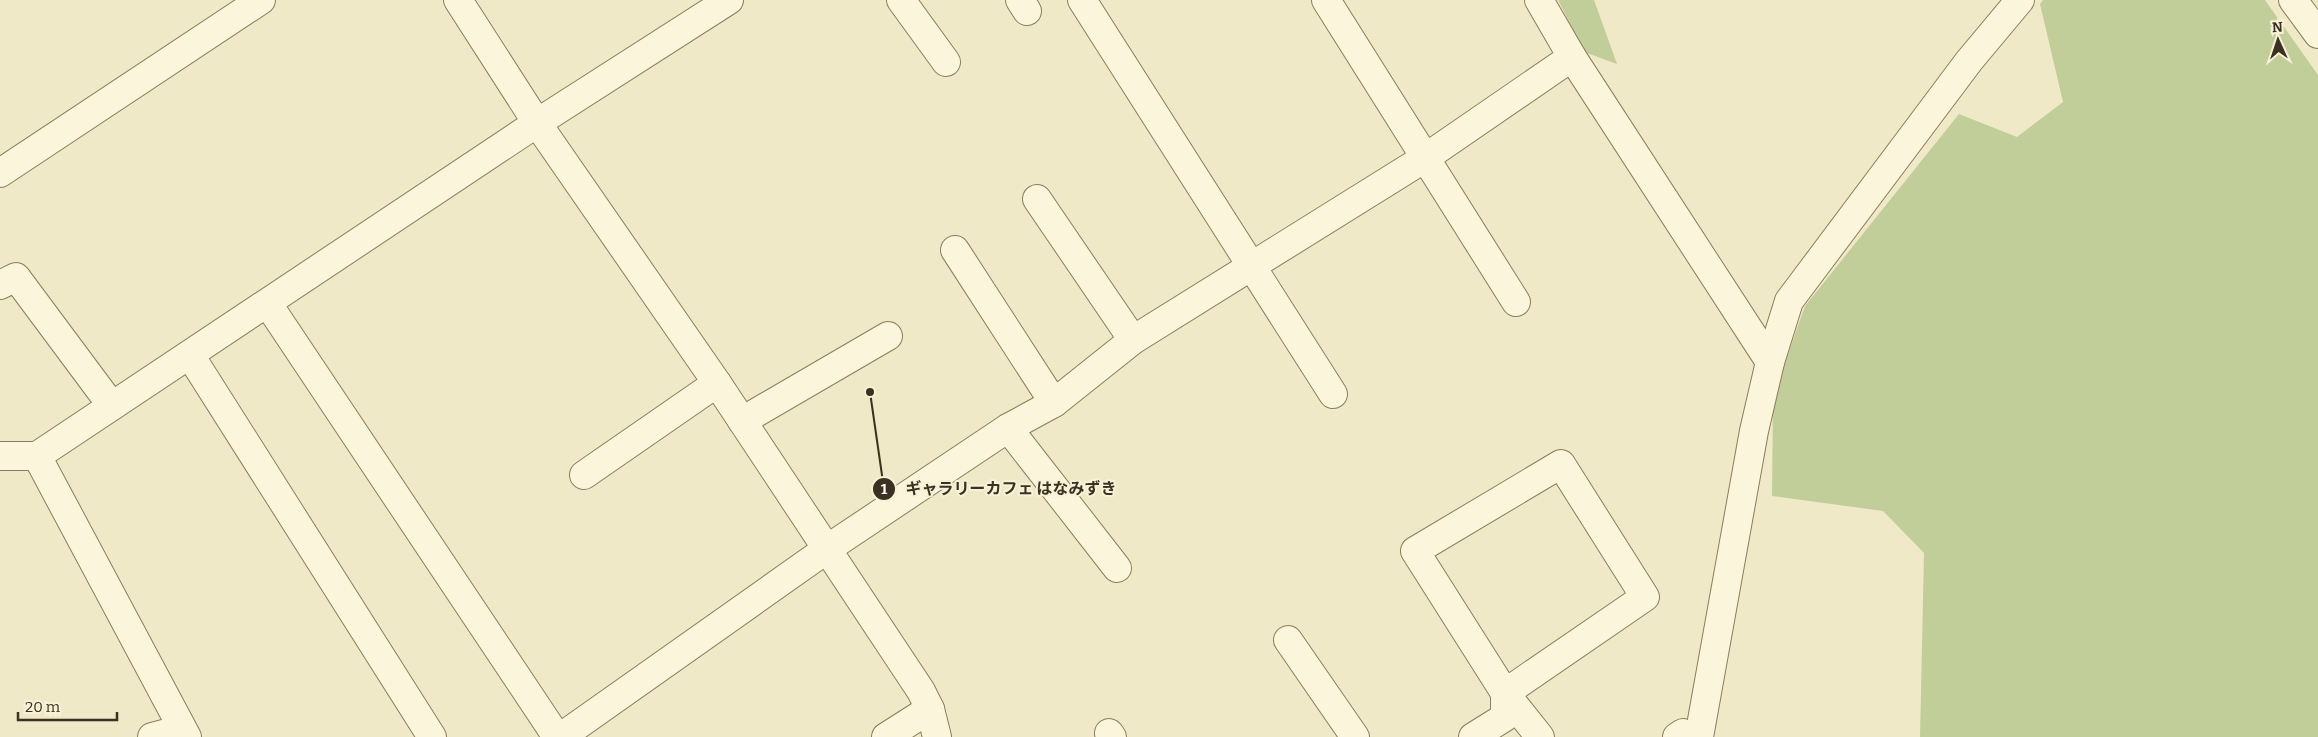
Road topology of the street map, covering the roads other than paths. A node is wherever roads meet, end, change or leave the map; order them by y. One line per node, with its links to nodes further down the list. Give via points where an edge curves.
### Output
1 (261, 0): 15 (street)
2 (458, 0): 13 (street)
3 (729, 0): 13 (street)
4 (901, 0): 12 (street)
5 (1082, 0): 18 (street)
6 (1326, 0): 14 (street)
7 (1538, 0): 11 (street)
8 (2020, 0): 25 (street, via 1969,61 1789,301)
9 (2293, 0): 10 (street)
10 (2318, 34)
11 (1572, 57): 14 (street); 25 (street)
12 (946, 62)
13 (537, 123): 21 (street); 26 (street)
14 (1425, 158): 18 (street); 20 (street)
15 (0, 173)
16 (1036, 199): 23 (street)
17 (954, 250): 28 (street)
18 (1252, 266): 23 (street); 27 (street)
19 (0, 285): 29 (street, via 16,277)
20 (1516, 302)
21 (268, 304): 24 (street); 43 (street)
22 (888, 336): 30 (street)
23 (1133, 340): 28 (street)
24 (190, 355): 29 (street); 42 (street)
25 (1770, 362): 52 (street, via 1754,431)
26 (717, 383): 30 (street); 34 (street)
27 (1333, 394)
28 (1054, 403): 31 (street)
29 (112, 406): 33 (street)
30 (742, 421): 35 (street)
31 (1008, 428): 35 (street); 36 (street)
32 (0, 456): 33 (street)
33 (37, 456): 40 (street)
34 (584, 475)
35 (827, 548): 39 (street); 44 (street)
36 (1117, 568)
37 (1288, 640): 47 (street)
38 (1504, 693): 38 (street, via 1415,551 1561,464 1645,597); 48 (street, via 1505,717); 49 (street)
39 (930, 709): 45 (street); 46 (street)
40 (185, 733): 41 (street)
41 (152, 737)
42 (432, 737)
43 (557, 737)
44 (561, 737)
45 (886, 737)
46 (937, 737)
47 (1355, 737)
48 (1473, 737)
49 (1540, 737)
50 (1677, 737): 51 (street, via 1683,733)
51 (1692, 737)
52 (1699, 737)

